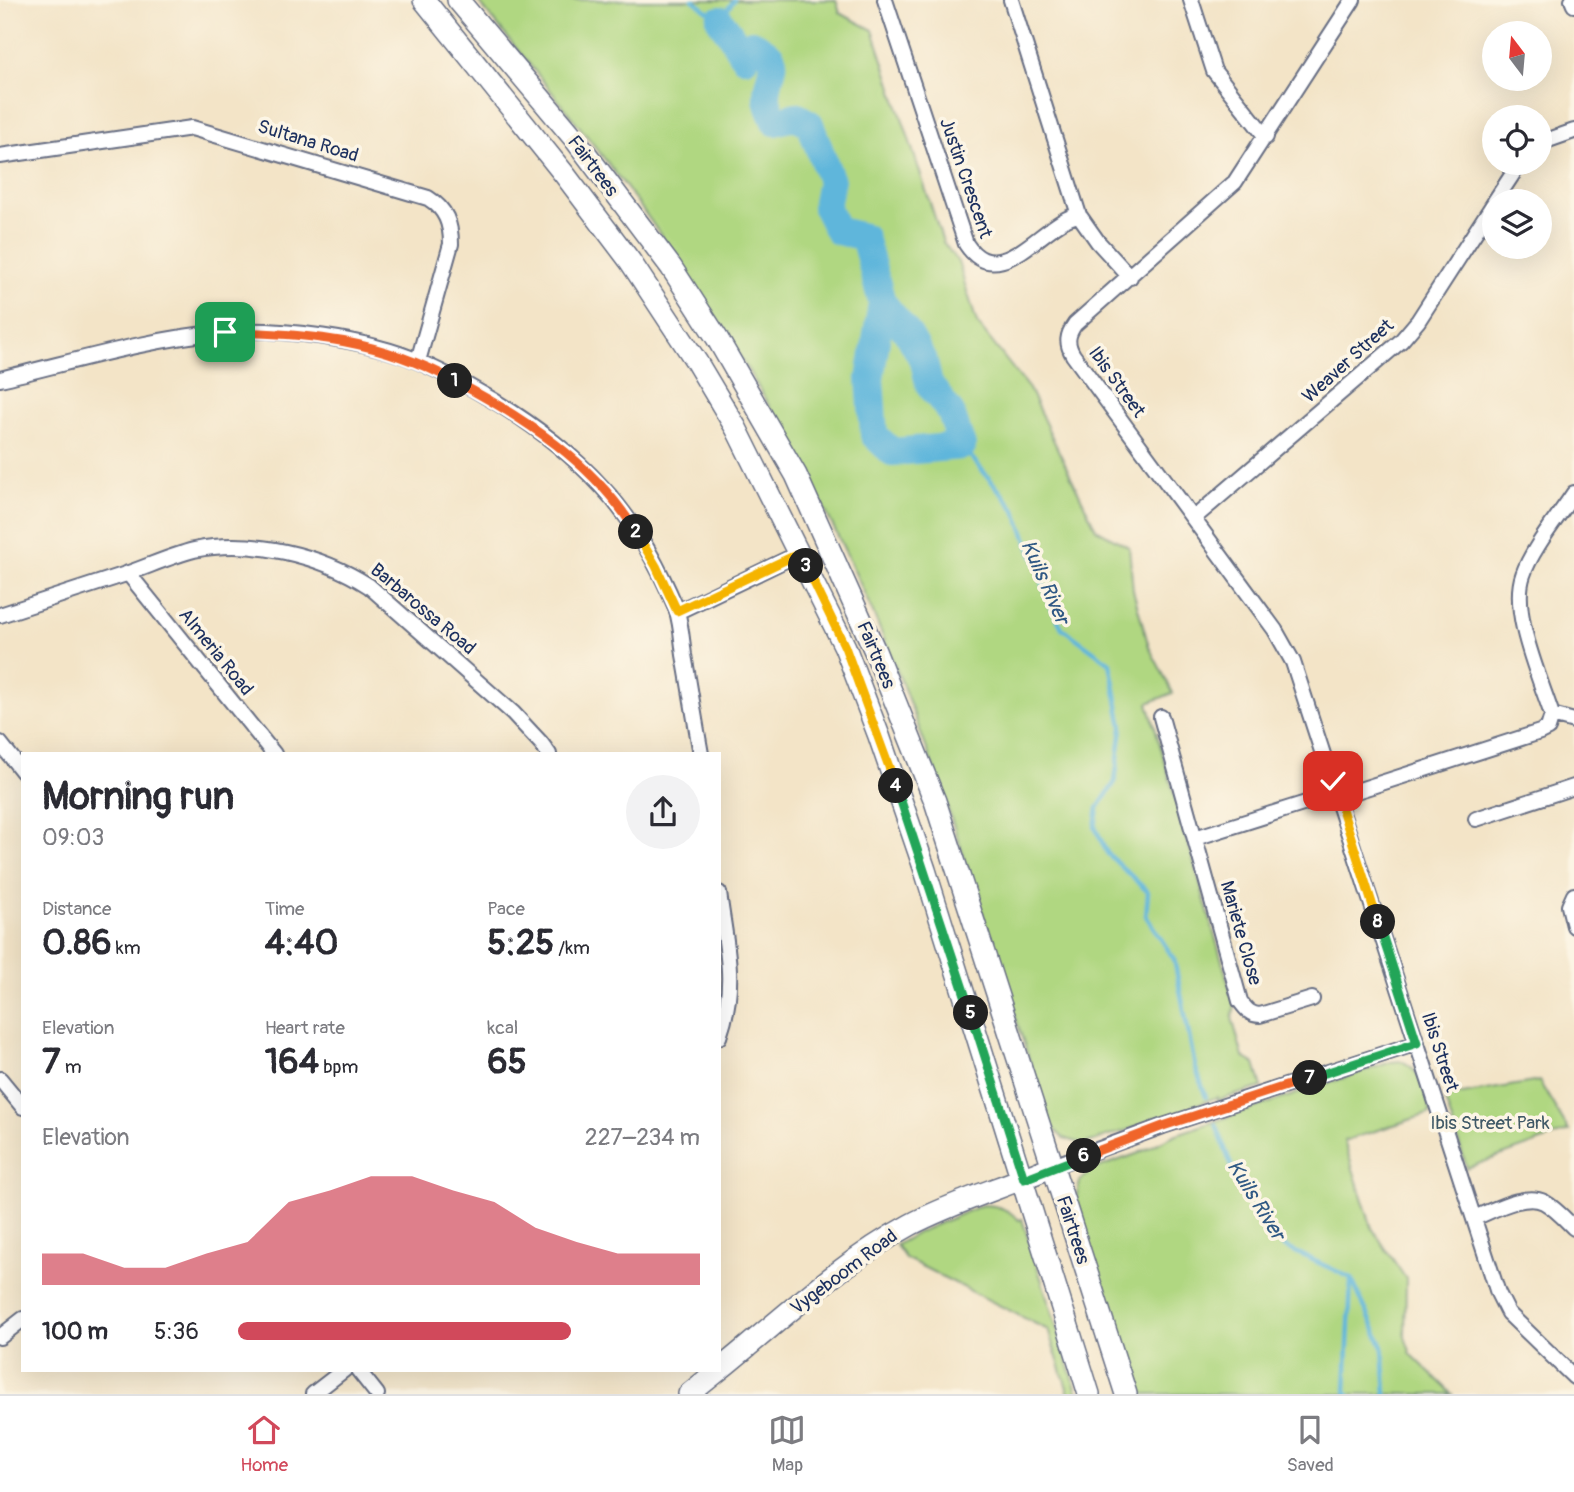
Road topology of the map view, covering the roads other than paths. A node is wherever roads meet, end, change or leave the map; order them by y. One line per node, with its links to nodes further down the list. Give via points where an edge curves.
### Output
1 (424, 0): 20 (main road, Fairtrees, via 630,261 736,428)
2 (458, 0): 44 (main road, Fairtrees, via 574,138 671,267 796,475 875,651 935,801)
3 (885, 0): 13 (street, Justin Crescent, via 972,253 997,261 1028,248 1069,216)
4 (1011, 0): 13 (street)
5 (1191, 0): 10 (street, via 1214,71)
6 (1353, 0): 10 (street, Ibis Street)
7 (1572, 0): 8 (street)
8 (1574, 5)
9 (1574, 131): 11 (street)
10 (1266, 138): 15 (street, Ibis Street, via 1235,182)
11 (1552, 139)
12 (0, 156): 16 (street, Sultana Road, via 192,128 428,198 440,206 447,219 451,244)
13 (1079, 215): 15 (street)
14 (1482, 222): 19 (street, Weaver Street, via 1401,341)
15 (1130, 277): 19 (street, Ibis Street, via 1075,324 1068,337 1069,348)
16 (418, 361): 17 (street, via 322,337 225,332 178,338); 22 (street, via 497,403 572,457 633,526)
17 (0, 379)
18 (1574, 493): 24 (street, via 1523,572 1518,597)
19 (1194, 518): 33 (street, Ibis Street, via 1289,652)
20 (800, 553): 22 (street); 45 (main road, Fairtrees, via 845,647 879,736)
21 (128, 573): 23 (street, Barbarossa Road); 28 (street, Almeria Road); 29 (street, Barbarossa Road, via 196,550 249,547 286,551 351,574 410,620 513,713)
22 (677, 611): 30 (street)
23 (0, 615)
24 (1552, 715): 26 (street); 33 (street, via 1550,724 1540,732)
25 (1161, 717): 35 (street, Mariete Close)
26 (1574, 721)
27 (0, 743): 31 (street)
28 (272, 752)
29 (547, 752)
30 (701, 752)
31 (21, 769)
32 (1574, 787): 34 (street)
33 (1337, 795): 35 (street); 41 (street, Ibis Street)
34 (1476, 819)
35 (1195, 838): 39 (street, Mariete Close, via 1240,1001 1247,1011 1260,1015)
36 (1574, 895): 38 (street, via 1569,905)
37 (721, 907): 40 (street, via 731,978)
38 (1574, 926)
39 (1312, 999)
40 (721, 1030)
41 (1417, 1043): 44 (street, Vygeboom Road); 46 (street, Ibis Street)
42 (0, 1079): 43 (street)
43 (21, 1105)
44 (1053, 1166): 45 (main road, Vygeboom Road); 59 (main road, Fairtrees)
45 (1024, 1179): 50 (main road, Vygeboom Road, via 942,1210 882,1241); 58 (main road, Fairtrees)
46 (1474, 1218): 47 (street, via 1542,1200); 54 (street, Ibis Street, via 1508,1313)
47 (1574, 1228)
48 (21, 1321): 49 (street)
49 (0, 1337)
50 (721, 1368)
51 (341, 1372): 55 (street)
52 (360, 1372): 56 (street)
53 (716, 1372): 57 (main road, Vygeboom Road)
54 (1574, 1377)
55 (313, 1394)
56 (377, 1394)
57 (689, 1394)
58 (1090, 1394)
59 (1126, 1394)

